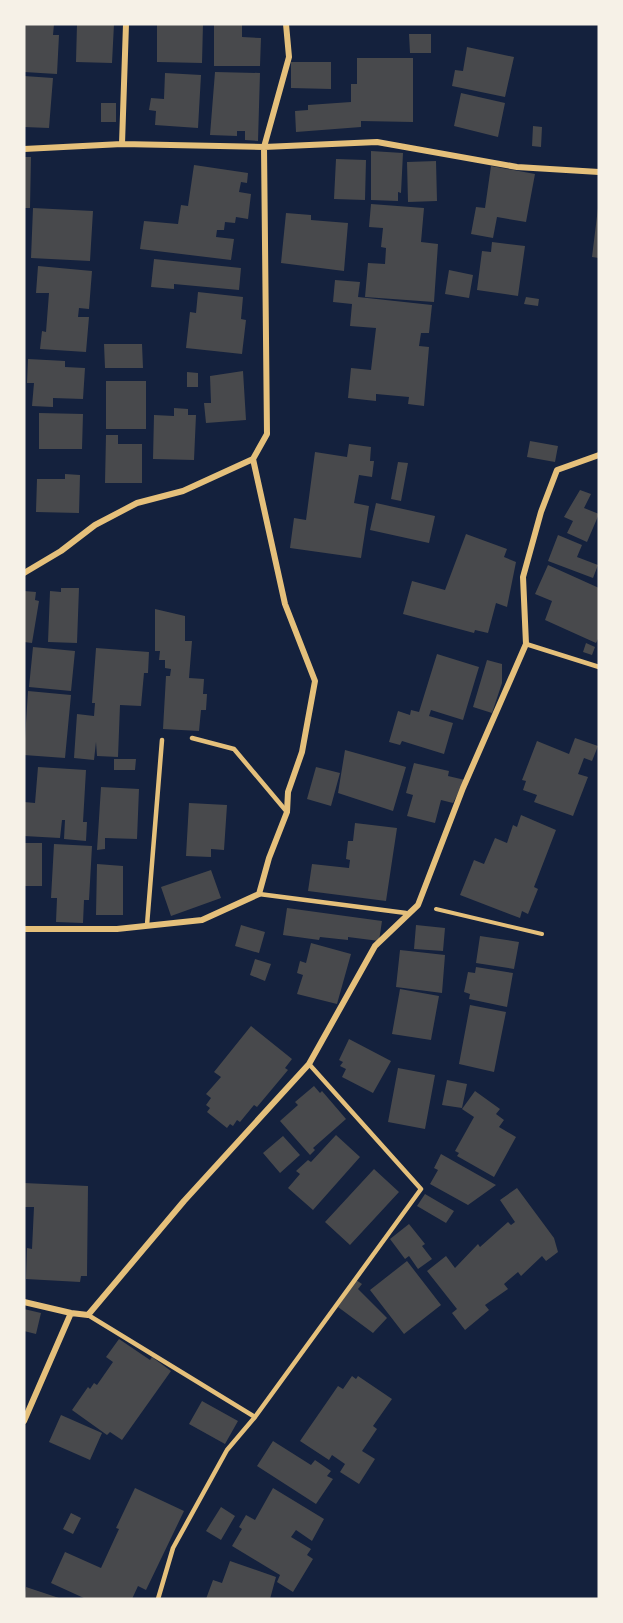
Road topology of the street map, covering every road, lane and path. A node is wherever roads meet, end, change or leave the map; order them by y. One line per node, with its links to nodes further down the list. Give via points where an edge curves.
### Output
1 (126, 24): 3 (street)
2 (286, 24): 4 (street, via 290,57)
3 (122, 144): 4 (street); 5 (street)
4 (264, 147): 6 (street, via 377,142 517,168); 8 (street, via 267,434)
5 (24, 149)
6 (599, 172)
7 (599, 455): 10 (street, via 557,470 524,577)
8 (253, 459): 9 (street, via 183,491 138,503 95,525); 14 (street, via 285,604 315,681 302,752 288,792)
9 (24, 573)
10 (526, 644): 11 (lane); 16 (street, via 463,788)
11 (599, 667)
12 (192, 738): 14 (lane, via 234,749)
13 (162, 740): 18 (lane)
14 (287, 812): 15 (street)
15 (260, 894): 17 (lane); 18 (street, via 202,920)
16 (418, 905): 17 (street); 20 (path)
17 (406, 913): 21 (street, via 375,946)
18 (147, 926): 19 (street)
19 (24, 929)
20 (542, 934)
21 (309, 1064): 24 (street, via 184,1201); 25 (lane, via 421,1189)
22 (24, 1302): 23 (street)
23 (71, 1313): 24 (street); 26 (street)
24 (88, 1315): 25 (lane)
25 (255, 1417): 27 (lane, via 227,1449 172,1548)
26 (24, 1421)
27 (158, 1599)

